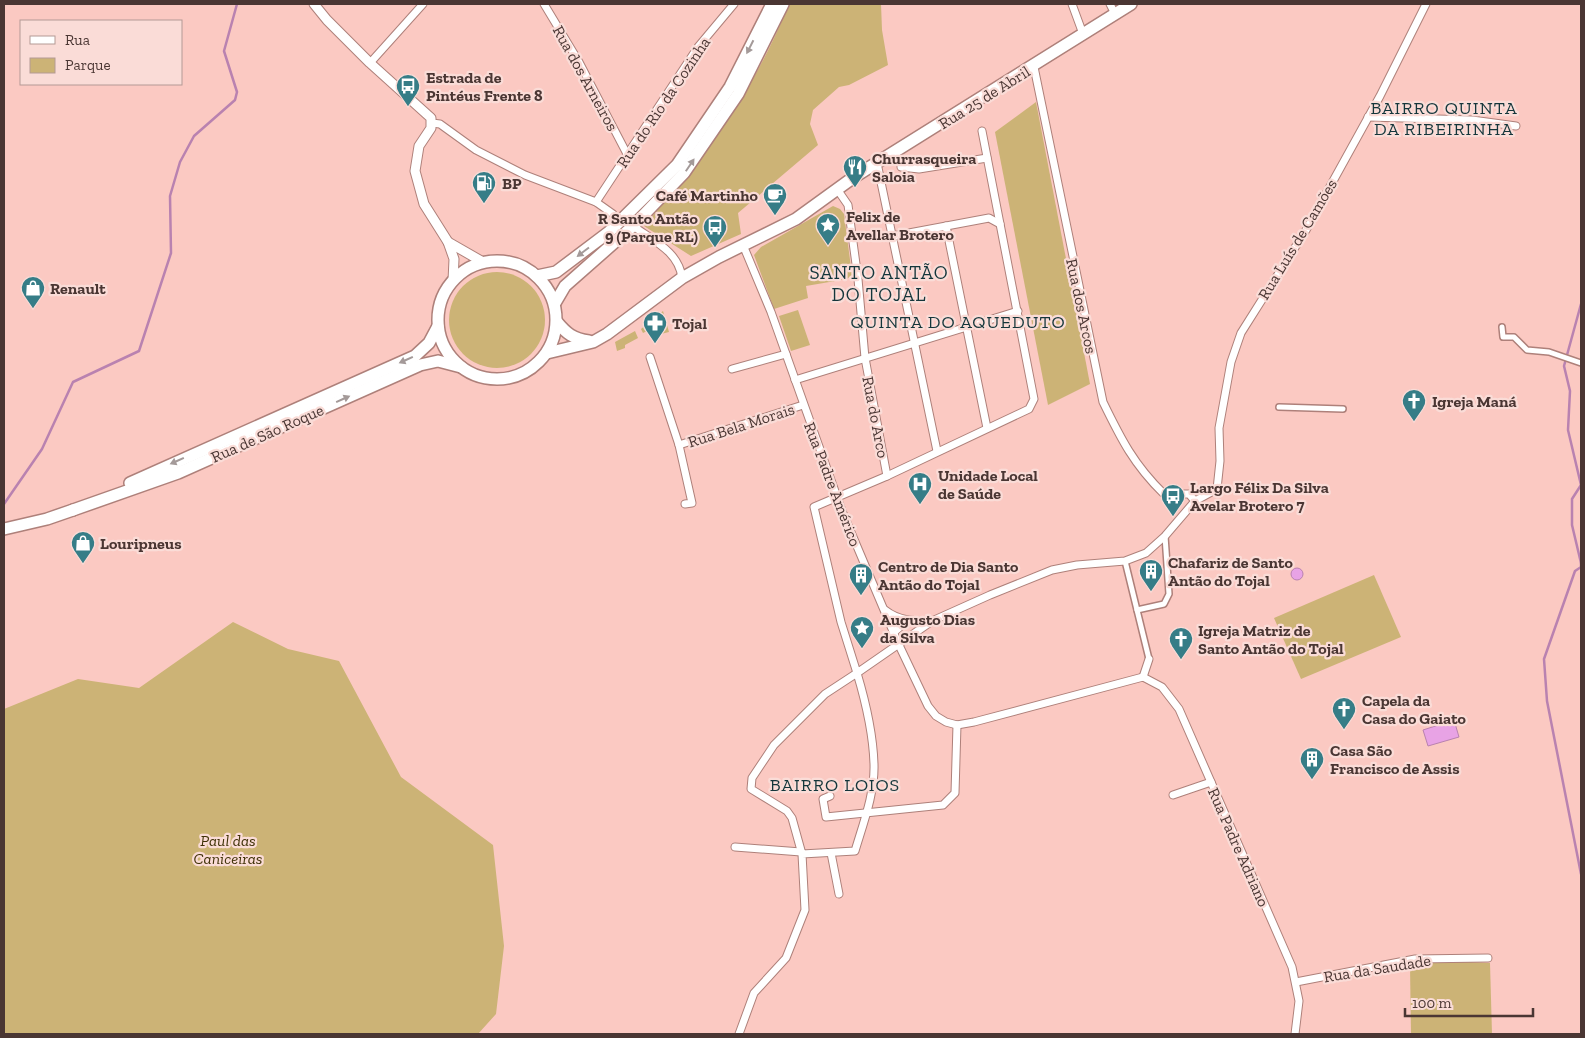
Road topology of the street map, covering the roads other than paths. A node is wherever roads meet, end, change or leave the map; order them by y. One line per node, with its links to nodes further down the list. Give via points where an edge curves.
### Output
1 (314, 4): 12 (street)
2 (423, 4): 12 (street)
3 (544, 4): 18 (street, Rua dos Arneiros, via 579,62)
4 (734, 4): 18 (street, Rua do Rio da Cozinha, via 698,48)
5 (772, 4): 32 (main road, one-way to 32, via 730,87 677,165 610,232 556,272)
6 (783, 4): 26 (main road, one-way to 6, via 684,173 738,94)
7 (1072, 4): 11 (street)
8 (1131, 4): 10 (main road, Rua 25 de Abril)
9 (1426, 4): 14 (street, Rua Luís de Camões)
10 (1112, 9): 11 (main road, Rua 25 de Abril)
11 (1083, 34): 13 (main road, Rua 25 de Abril)
12 (370, 63): 15 (street, via 427,112)
13 (1034, 66): 20 (main road, Rua 25 de Abril); 59 (street, Rua dos Arcos, via 1103,402 1143,474 1164,494 1190,494)
14 (1368, 118): 16 (street, via 1472,120); 59 (street, Rua Luís de Camões, via 1306,230 1241,333 1219,428 1217,489)
15 (432, 123): 23 (street, via 440,124 476,150 525,175); 29 (street, via 419,146 415,171 424,204)
16 (1516, 126)
17 (982, 131): 19 (street)
18 (627, 154): 23 (street, Rua do Rio da Cozinha)
19 (987, 158): 21 (street, via 919,169); 25 (street)
20 (877, 163): 22 (main road, Rua 25 de Abril); 28 (street)
21 (901, 167)
22 (837, 189): 30 (main road, Rua 25 de Abril, via 796,219); 46 (street, Rua do Arco, via 848,205)
23 (596, 202): 24 (street)
24 (613, 214)
25 (1000, 224): 27 (street, via 989,218); 36 (street)
26 (633, 226): 33 (street, via 672,254 681,265); 35 (main road, via 565,286)
27 (946, 226): 28 (street); 39 (street)
28 (893, 236): 42 (street)
29 (448, 242): 31 (street); 34 (street, via 454,260)
30 (743, 246): 33 (main road, Rua 25 de Abril); 44 (street, Rua Padre Américo)
31 (483, 262): 32 (main road, via 500,260 520,265); 34 (main road, via 462,272)
32 (538, 276): 35 (main road)
33 (682, 278): 41 (main road, Rua 25 de Abril)
34 (453, 281): 38 (main road, via 439,306)
35 (555, 303): 37 (main road)
36 (1018, 311): 39 (street); 54 (street, via 1033,404 1029,409)
37 (557, 322): 41 (main road, via 577,340); 43 (main road)
38 (438, 326): 48 (main road, via 446,348); 61 (main road, Rua de São Roque, one-way to 61, via 429,343 415,356)
39 (966, 327): 42 (street); 54 (street)
40 (1502, 327): 47 (street, via 1502,338 1514,338 1527,350 1571,358)
41 (593, 342): 43 (main road, Rua 25 de Abril)
42 (915, 342): 46 (street); 56 (street)
43 (547, 353): 48 (main road, via 531,369 514,377 478,376)
44 (786, 354): 49 (street); 50 (street, Rua Padre Américo)
45 (650, 357): 55 (street)
46 (865, 358): 50 (street); 57 (street, Rua do Arco)
47 (1581, 363)
48 (461, 367): 61 (main road, Rua de São Roque, one-way to 48, via 178,473 420,365 438,361)
49 (732, 369)
50 (795, 380): 51 (street, Rua Padre Américo)
51 (803, 405): 55 (street, Rua Bela Morais); 58 (street, Rua Padre Américo)
52 (1279, 407): 53 (street)
53 (1343, 409)
54 (987, 428): 56 (street)
55 (679, 446): 60 (street, via 692,503)
56 (937, 451): 57 (street)
57 (887, 476): 58 (street)
58 (837, 498): 65 (street, Rua Padre Américo); 72 (street, via 814,507 841,622)
59 (1195, 501): 63 (street)
60 (685, 504)
61 (73, 510): 62 (main road, Rua de São Roque)
62 (4, 529)
63 (1164, 536): 64 (street, via 1146,553); 66 (street, via 1169,594 1164,604)
64 (1125, 561): 66 (street); 68 (street, via 1052,570)
65 (883, 608): 67 (street, via 891,615); 69 (street, Rua Padre Américo)
66 (1137, 610): 71 (street)
67 (908, 620): 68 (street); 69 (street)
68 (932, 622): 70 (street)
69 (893, 633): 70 (street, Rua Padre Américo)
70 (898, 643): 72 (street); 74 (street, Rua Padre Américo, via 928,706 936,716)
71 (1149, 659): 73 (street)
72 (857, 673): 78 (street, via 868,710 874,766); 80 (street, via 825,694 774,745 752,778 751,790 787,811 792,818)
73 (1144, 677): 74 (street); 75 (street, Rua Padre Adriano, via 1172,697)
74 (957, 725): 78 (street, via 955,793 943,805)
75 (1211, 782): 76 (street); 84 (street, Rua Padre Adriano)
76 (1173, 795)
77 (830, 796): 78 (street, via 822,800 826,817)
78 (866, 813): 81 (street, via 855,851)
79 (735, 847): 80 (street)
80 (802, 853): 81 (street); 85 (street, via 805,910 786,958 754,992)
81 (832, 853): 82 (street)
82 (839, 894)
83 (1488, 958): 84 (street, Rua da Saudade, via 1415,959)
84 (1296, 982): 86 (street, Rua Padre Adriano, via 1299,1001)
85 (739, 1034)
86 (1295, 1034)

